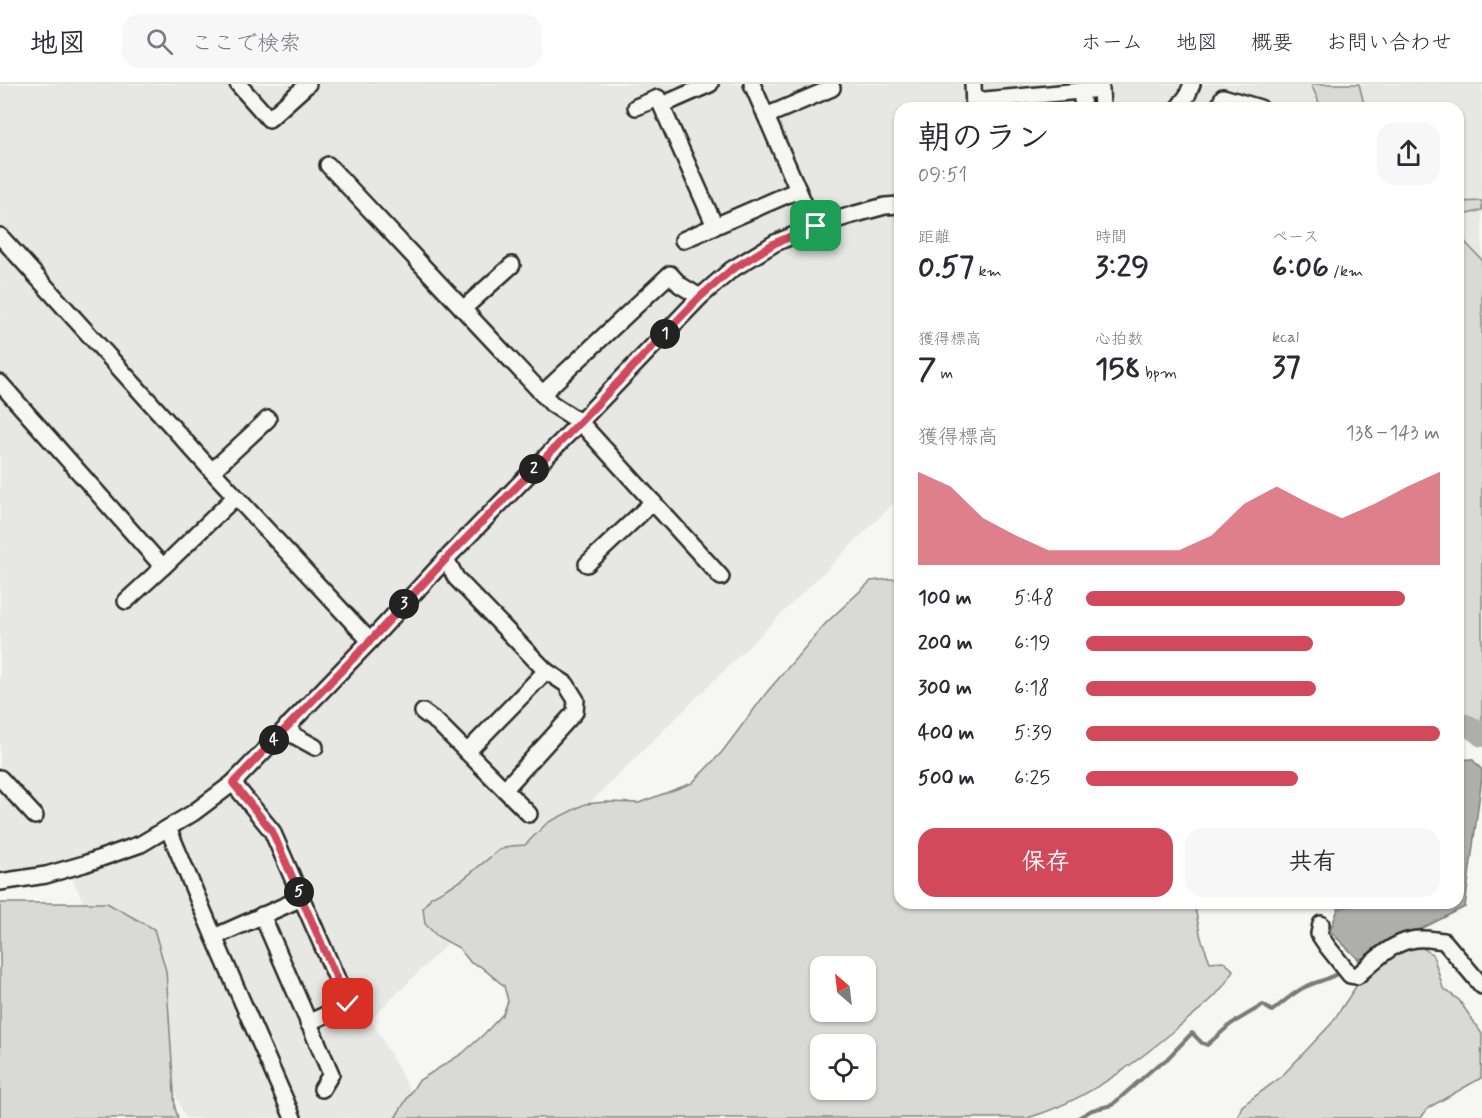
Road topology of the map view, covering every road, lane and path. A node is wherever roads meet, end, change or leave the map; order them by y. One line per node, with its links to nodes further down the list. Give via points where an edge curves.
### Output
1 (238, 84): 2 (street, via 269,119)
2 (308, 84)
3 (710, 84): 15 (street)
4 (752, 84): 17 (street)
5 (830, 84): 17 (street, via 832,88)
6 (973, 84): 9 (street)
7 (1192, 84): 12 (street)
8 (1077, 89): 10 (street); 11 (street, via 1101,89)
9 (974, 102)
10 (993, 102)
11 (1102, 102)
12 (1183, 102)
13 (1221, 102): 14 (street, via 1223,97)
14 (1240, 102)
15 (662, 105): 16 (street, via 658,98); 21 (street)
16 (636, 107)
17 (766, 116): 19 (street)
18 (328, 165): 27 (street)
19 (798, 190): 21 (street); 22 (street)
20 (894, 205): 22 (street)
21 (715, 226): 24 (street)
22 (816, 226): 26 (street, via 775,243 731,270)
23 (0, 236): 32 (street)
24 (683, 240)
25 (512, 265): 27 (street)
26 (700, 297): 29 (street, via 670,274); 31 (street)
27 (463, 309): 29 (street)
28 (0, 383): 37 (street)
29 (542, 394): 31 (street)
30 (268, 419): 32 (street)
31 (580, 422): 34 (street); 35 (street)
32 (212, 471): 33 (street)
33 (236, 497): 37 (street); 40 (street)
34 (653, 502): 36 (street); 38 (street)
35 (446, 559): 40 (street); 41 (street, via 456,578)
36 (587, 564)
37 (163, 567): 39 (street)
38 (721, 577)
39 (126, 602)
40 (370, 641): 43 (street)
41 (546, 671): 45 (street); 48 (street, via 566,684 576,700 575,712)
42 (423, 712): 45 (street)
43 (287, 726): 44 (street, via 295,736); 47 (street)
44 (315, 747)
45 (467, 752): 48 (street)
46 (0, 778): 50 (street)
47 (233, 783): 51 (street); 53 (street, via 272,831)
48 (505, 789): 49 (street)
49 (529, 814)
50 (35, 816)
51 (168, 828): 52 (street, via 141,844 84,864); 56 (street)
52 (0, 882)
53 (302, 898): 54 (street); 58 (street, via 348,1004)
54 (262, 915): 56 (street); 58 (street)
55 (1321, 924): 57 (street, via 1319,934 1350,975 1357,976 1393,946 1423,939 1444,941)
56 (214, 937): 60 (street)
57 (1482, 986)
58 (308, 1023): 59 (street, via 331,1074)
59 (322, 1089)
60 (294, 1118)

